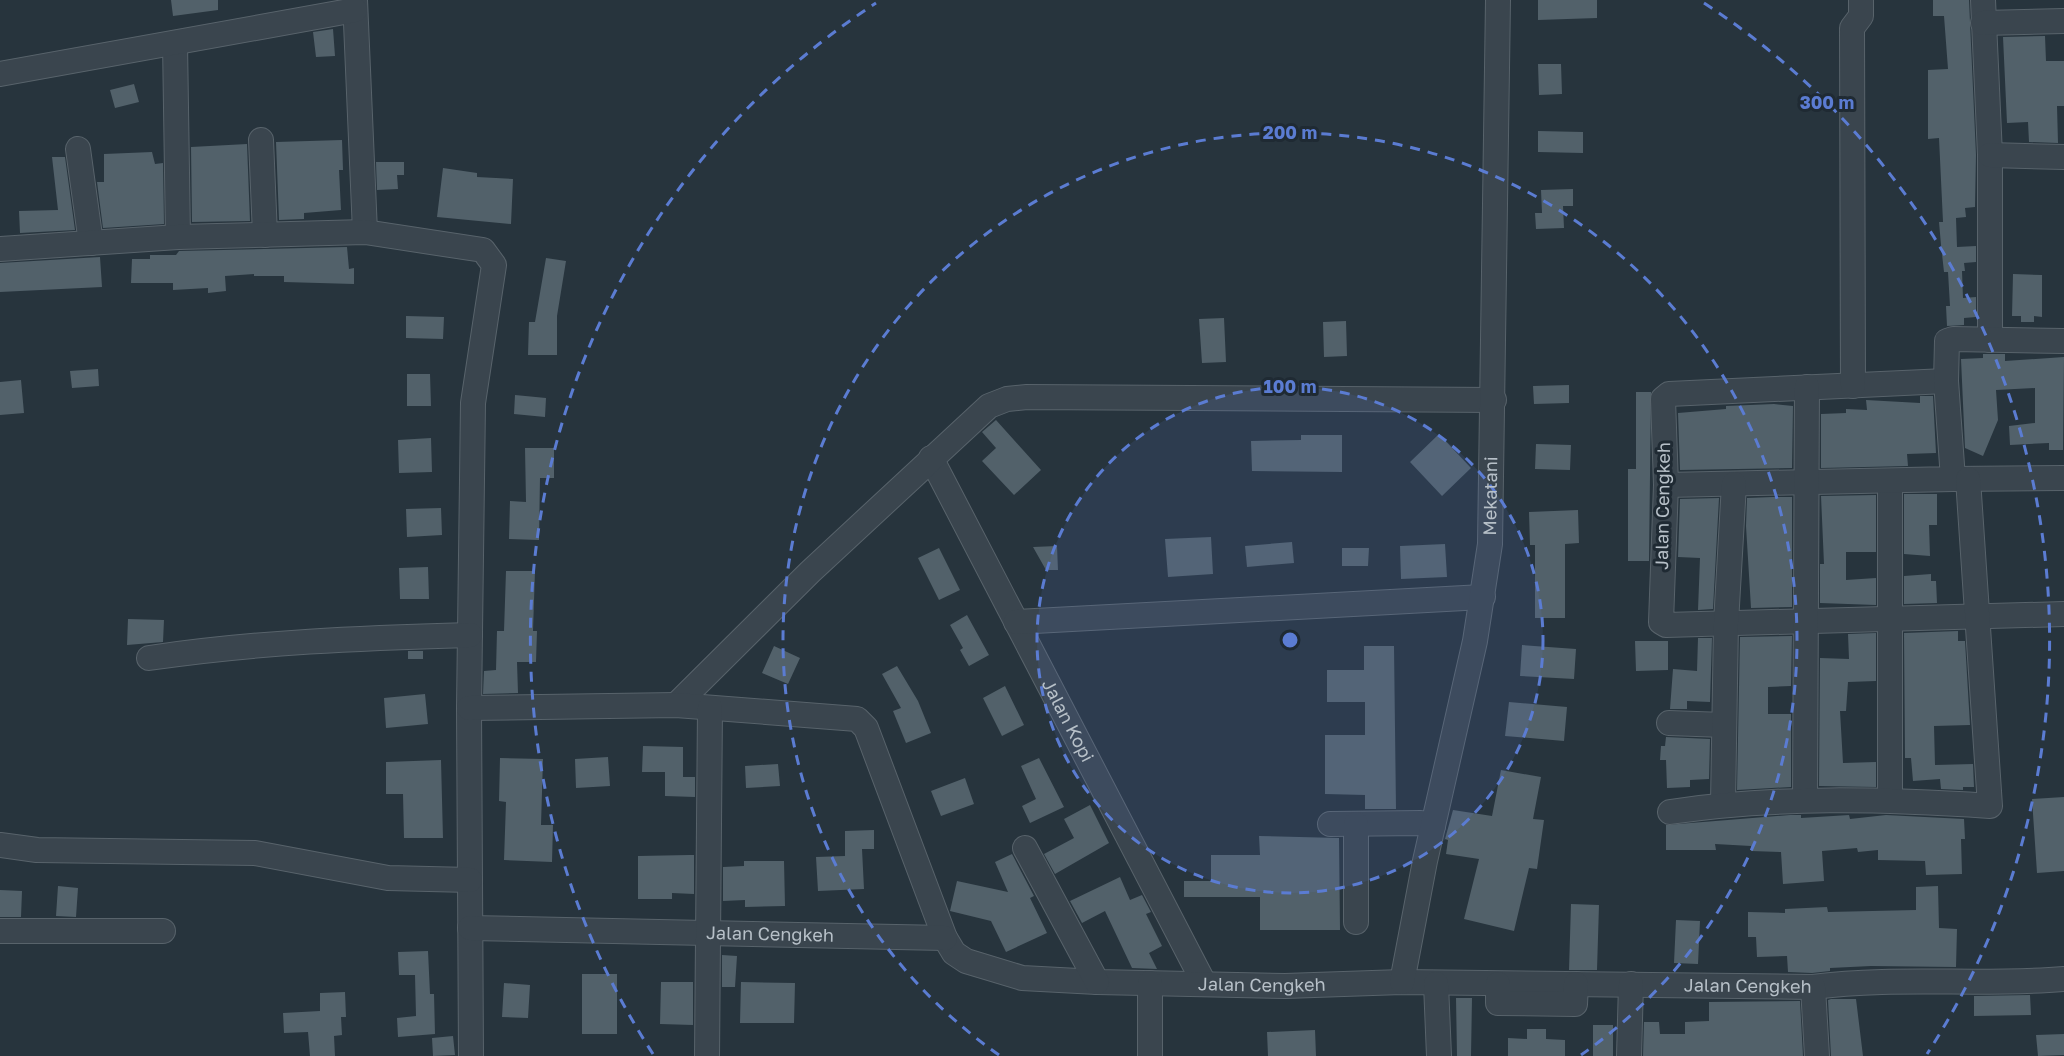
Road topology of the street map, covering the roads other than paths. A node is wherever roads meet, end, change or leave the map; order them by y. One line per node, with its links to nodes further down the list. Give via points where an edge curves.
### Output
1 (1498, 0): 22 (street, Mekatani)
2 (1861, 0): 20 (street, via 1861,16 1852,28)
3 (355, 5): 6 (street); 12 (street)
4 (1983, 11): 5 (street); 10 (street)
5 (2064, 21)
6 (175, 43): 7 (street); 14 (street)
7 (0, 74)
8 (261, 140): 13 (street)
9 (78, 148): 15 (street)
10 (1990, 155): 11 (street); 17 (street)
11 (2064, 158)
12 (365, 232): 13 (street); 37 (street, via 483,250 494,265 473,403)
13 (265, 235): 14 (street)
14 (178, 237): 15 (street)
15 (90, 243): 16 (street)
16 (0, 249)
17 (1990, 340): 18 (street); 19 (street, via 1947,341)
18 (2064, 340)
19 (1946, 381): 20 (street); 25 (street)
20 (1852, 386): 21 (street)
21 (1807, 387): 27 (street); 29 (street, Jalan Cengkeh, via 1669,394 1663,399)
22 (1494, 400): 23 (street, via 1017,398 990,405); 30 (street, Mekatani, via 1490,544)
23 (931, 458): 35 (street, Jalan Kopi); 39 (street)
24 (2064, 478): 25 (street)
25 (1960, 479): 26 (street); 32 (street)
26 (1890, 481): 27 (street); 33 (street)
27 (1807, 483): 28 (street); 34 (street)
28 (1734, 484): 29 (street); 36 (street)
29 (1666, 485): 36 (street, Jalan Cengkeh, via 1661,622)
30 (1483, 597): 35 (street); 50 (street, Mekatani)
31 (2064, 614): 32 (street, Jalan Cengkeh)
32 (1977, 616): 33 (street, Jalan Cengkeh); 45 (street, via 1990,806)
33 (1888, 619): 34 (street, Jalan Cengkeh); 45 (street)
34 (1805, 621): 36 (street, Jalan Cengkeh); 44 (street)
35 (1016, 622): 64 (street, Jalan Kopi)
36 (1726, 623): 43 (street)
37 (470, 635): 38 (street, via 329,639 203,649); 40 (street)
38 (149, 658)
39 (676, 705): 40 (street); 41 (street)
40 (469, 708): 53 (street)
41 (710, 708): 58 (street); 59 (street, via 857,719 862,723)
42 (1669, 723): 43 (street)
43 (1724, 724): 46 (street)
44 (1805, 800): 45 (street); 46 (street)
45 (1890, 800)
46 (1723, 804): 47 (street)
47 (1670, 812)
48 (1330, 824): 49 (street)
49 (1356, 824): 50 (street); 54 (street)
50 (1433, 826): 62 (street, Mekatani)
51 (0, 845): 53 (street, via 37,850 255,853 388,878)
52 (1025, 848): 61 (street)
53 (470, 880): 55 (street)
54 (1356, 922)
55 (470, 928): 58 (street, Jalan Cengkeh); 68 (street)
56 (0, 931): 57 (street)
57 (163, 931)
58 (708, 933): 59 (street, Jalan Cengkeh); 69 (street)
59 (945, 938): 61 (street, Jalan Cengkeh, via 954,953 966,961 1022,978)
60 (2064, 979): 67 (street, Jalan Cengkeh, via 2011,984 1843,983)
61 (1096, 982): 63 (street, Jalan Cengkeh)
62 (1402, 982): 64 (street, Jalan Cengkeh, via 1285,986); 65 (street, Jalan Cengkeh)
63 (1150, 983): 64 (street, Jalan Cengkeh); 70 (street)
64 (1204, 983)
65 (1436, 984): 66 (street, Jalan Cengkeh); 71 (street)
66 (1631, 984): 67 (street, Jalan Cengkeh); 72 (street)
67 (1813, 987): 73 (street)
68 (471, 1056)
69 (707, 1056)
70 (1150, 1056)
71 (1439, 1056)
72 (1629, 1056)
73 (1817, 1056)

